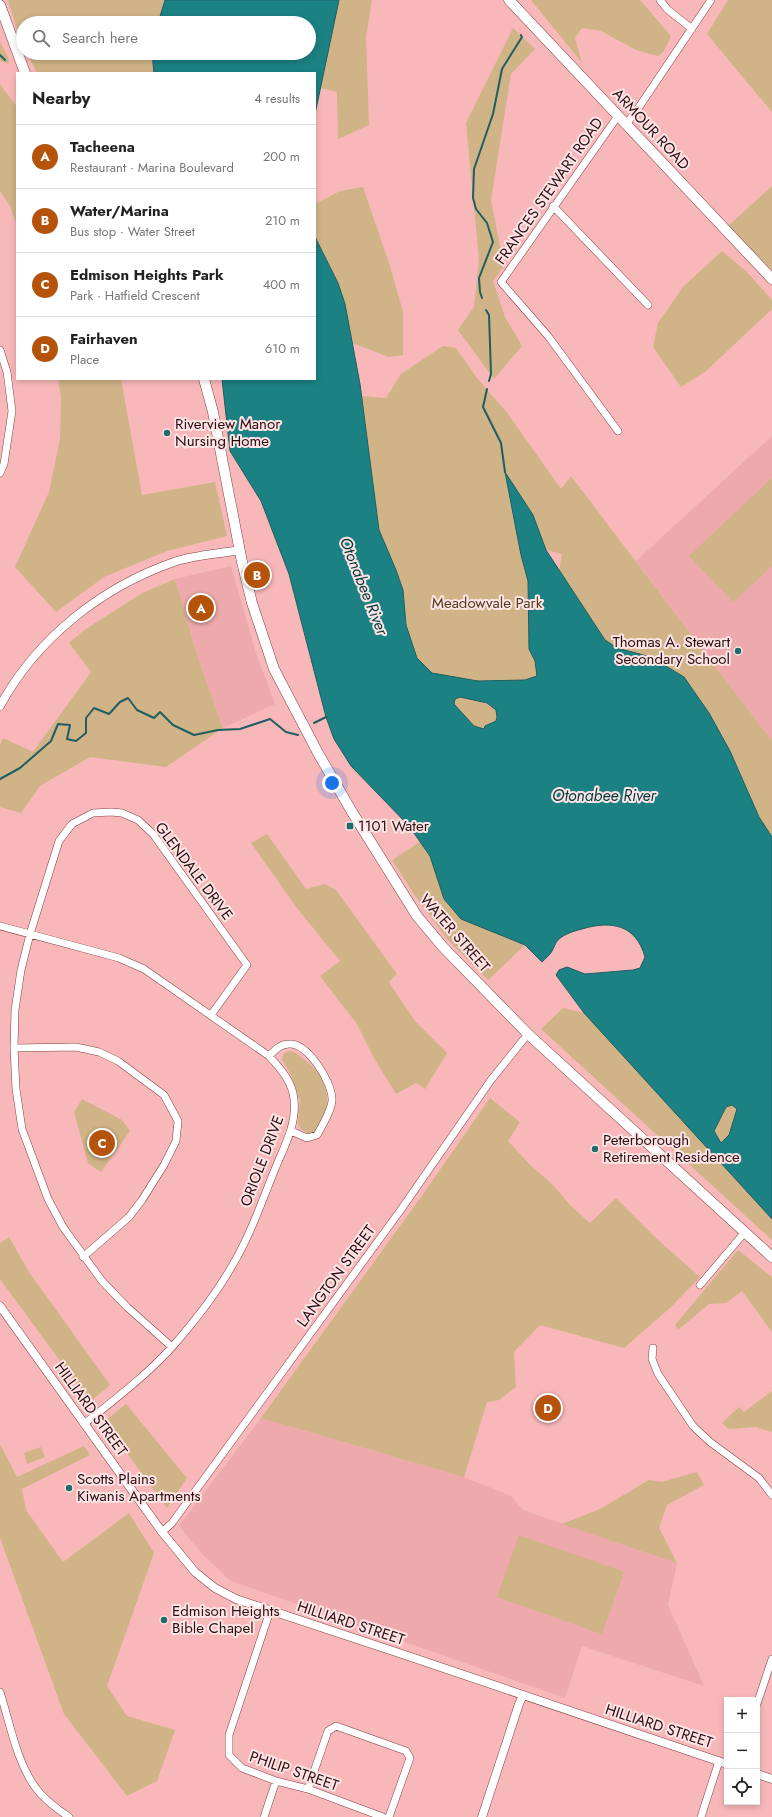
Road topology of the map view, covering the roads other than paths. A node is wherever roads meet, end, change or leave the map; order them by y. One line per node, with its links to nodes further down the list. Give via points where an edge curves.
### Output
1 (509, 0): 9 (main road, ARMOUR ROAD)
2 (660, 0): 5 (street)
3 (711, 0): 5 (street, FRANCES STEWART ROAD)
4 (0, 5): 6 (main road)
5 (692, 29): 10 (street, FRANCES STEWART ROAD)
6 (16, 49)
7 (20, 60): 8 (main road)
8 (25, 72)
9 (618, 116): 10 (main road, ARMOUR ROAD); 11 (street, FRANCES STEWART ROAD)
10 (626, 124): 12 (main road, ARMOUR ROAD)
11 (554, 206): 13 (street); 16 (street, FRANCES STEWART ROAD, via 501,282 548,336)
12 (772, 279)
13 (648, 305)
14 (0, 350): 17 (street, via 12,411 4,464)
15 (204, 380): 18 (main road, WATER STREET)
16 (618, 431)
17 (0, 473)
18 (240, 550): 19 (street, via 175,562 120,585 70,621 47,643 25,667); 23 (main road, WATER STREET, via 252,603 274,669 352,812 417,916 443,947)
19 (0, 706)
20 (0, 926): 21 (street, ORIOLE DRIVE)
21 (30, 934): 22 (street, ORIOLE DRIVE, via 119,958 144,969); 22 (street, GLENDALE DRIVE, via 59,841 72,824 93,813 122,813 138,820 153,834 247,965); 24 (street, via 15,1010)
22 (210, 1015): 25 (street, ORIOLE DRIVE)
23 (528, 1034): 27 (main road, WATER STREET); 36 (street, LANGTON STREET, via 491,1080 395,1217 172,1523)
24 (14, 1048): 28 (street, via 16,1089 25,1139 48,1199); 28 (street, via 76,1047 99,1052 118,1061 164,1095 178,1121 176,1141 142,1200 129,1217)
25 (268, 1056): 26 (street, ORIOLE DRIVE, via 283,1072 294,1099); 26 (street, via 280,1046 290,1043 305,1050 319,1065 327,1082 332,1099 317,1135 307,1138)
26 (291, 1131): 32 (street, ORIOLE DRIVE, via 260,1207 232,1266 195,1320)
27 (745, 1232): 29 (main road, WATER STREET); 30 (street)
28 (83, 1256): 32 (street, via 127,1308)
29 (772, 1257)
30 (700, 1285)
31 (0, 1306): 34 (street, HILLIARD STREET)
32 (172, 1347): 34 (street, ORIOLE DRIVE, via 149,1370)
33 (653, 1348): 35 (street, via 652,1359 658,1374 693,1426 710,1442 759,1478)
34 (84, 1424): 36 (street, HILLIARD STREET)
35 (772, 1496)
36 (162, 1532): 37 (street, HILLIARD STREET, via 195,1572 215,1588 236,1599)
37 (270, 1611): 40 (street, HILLIARD STREET); 45 (street, PHILIP STREET, via 229,1736 229,1755 242,1768)
38 (772, 1659): 41 (street)
39 (1, 1696): 48 (street, via 23,1766 35,1788)
40 (523, 1696): 42 (street, HILLIARD STREET); 52 (street)
41 (759, 1697)
42 (723, 1762): 53 (street)
43 (760, 1775): 44 (street)
44 (772, 1779)
45 (276, 1781): 46 (street, PHILIP STREET); 49 (street)
46 (308, 1789): 47 (street, PHILIP STREET); 51 (street, via 328,1731 336,1726 406,1750 410,1758)
47 (372, 1815): 50 (street, PHILIP STREET)
48 (69, 1817)
49 (264, 1817)
50 (384, 1817)
51 (389, 1817)
52 (482, 1817)
53 (701, 1817)

